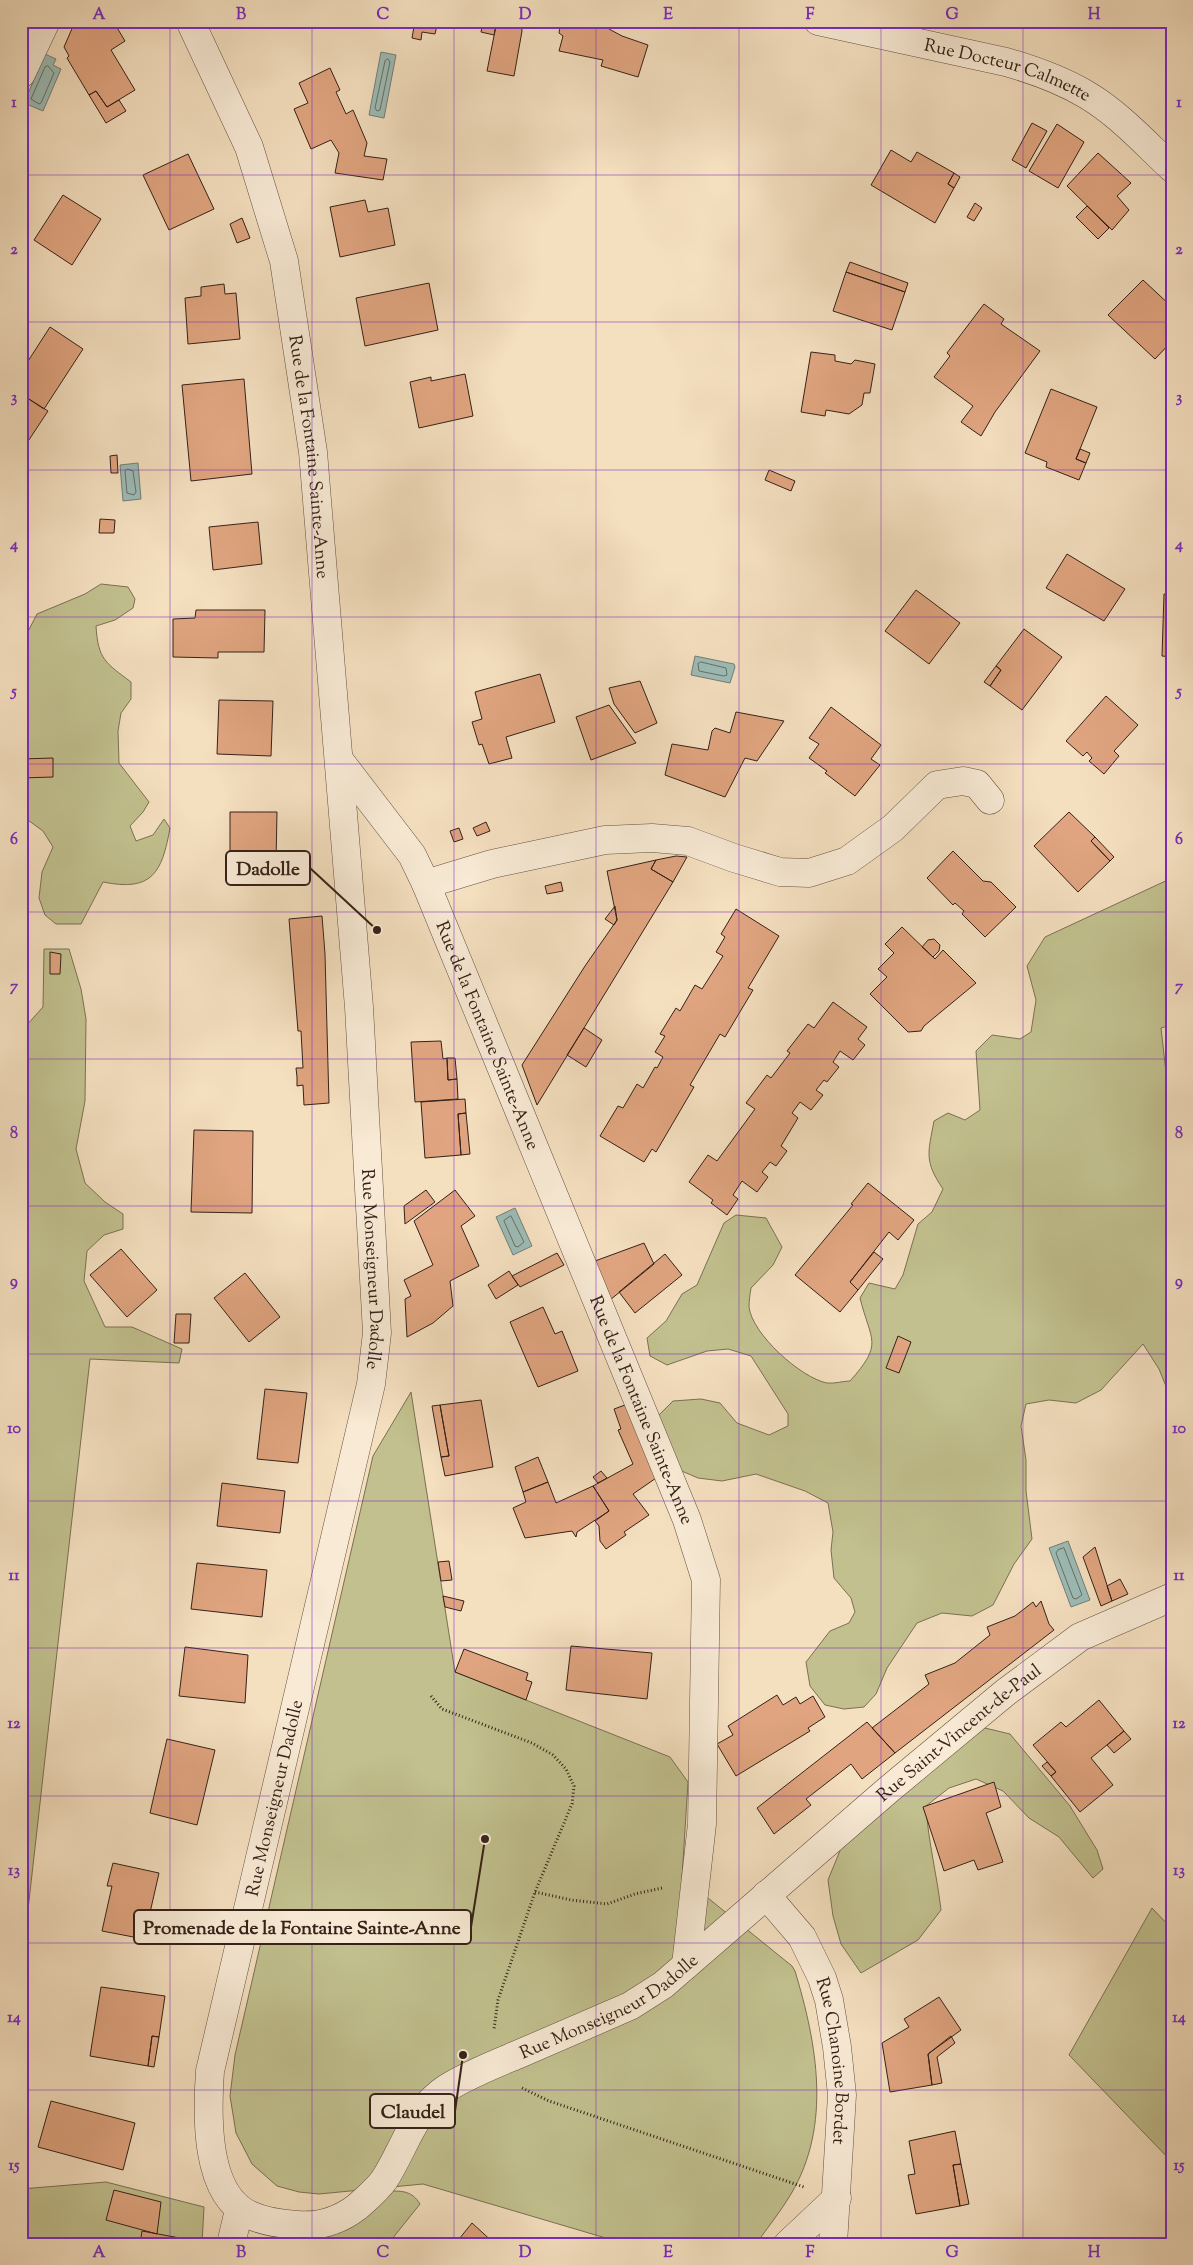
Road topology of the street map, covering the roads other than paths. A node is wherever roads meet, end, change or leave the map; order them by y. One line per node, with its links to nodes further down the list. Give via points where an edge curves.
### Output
1 (46, 21): 4 (street)
2 (190, 21): 6 (street, Rue de la Fontaine Sainte-Anne, via 249,147 284,261 313,452)
3 (818, 21): 5 (street, Rue Docteur Calmette, via 1006,62 1062,82 1111,112)
4 (21, 74)
5 (1172, 168)
6 (340, 761): 8 (street, Rue de la Fontaine Sainte-Anne, via 412,855); 13 (street, Rue Monseigneur Dadolle, via 359,1007 376,1333 371,1384 210,2071 208,2138 225,2190)
7 (990, 800): 8 (street, via 977,784 963,781 937,785 893,828 847,861 810,873 780,872 688,841 652,838 605,840 492,864)
8 (426, 884): 11 (street, Rue de la Fontaine Sainte-Anne, via 687,1520 706,1580 702,1824)
9 (1172, 1597): 10 (street, Rue Saint-Vincent-de-Paul, via 1080,1637 1058,1652 888,1790)
10 (766, 1895): 11 (street, Rue Monseigneur Dadolle); 12 (street, Rue Chanoine Bordet, via 802,1937 829,2000 842,2096)
11 (686, 1966): 13 (street, Rue Monseigneur Dadolle, via 630,2006 499,2062 433,2098 415,2121 383,2181 348,2214 333,2221 305,2226 264,2220)
12 (837, 2198): 15 (street); 16 (street, Rue Chanoine Bordet)
13 (239, 2210): 14 (street)
14 (231, 2244)
15 (788, 2244)
16 (833, 2244)

